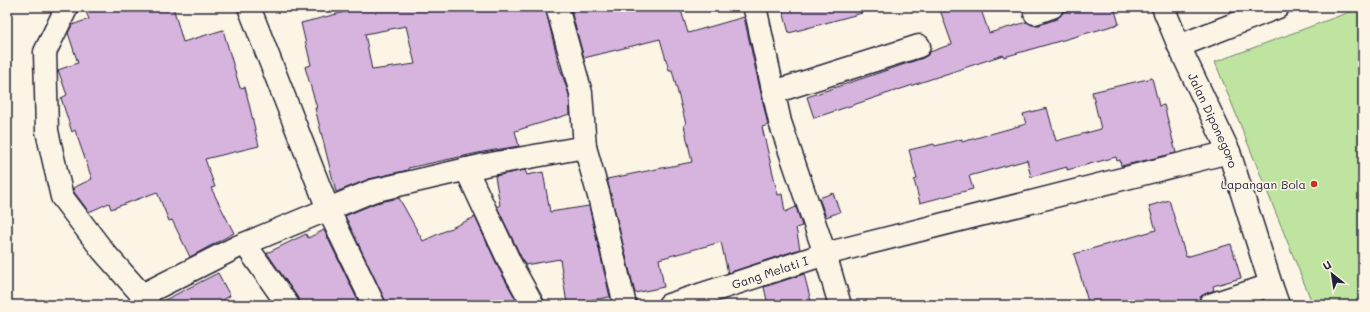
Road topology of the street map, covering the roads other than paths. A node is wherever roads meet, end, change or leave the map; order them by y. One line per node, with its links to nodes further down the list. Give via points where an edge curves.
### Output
1 (67, 7): 17 (street, via 45,52 47,131 62,197 103,251)
2 (249, 7): 13 (street)
3 (557, 7): 10 (street, via 581,93)
4 (754, 7): 9 (street)
5 (1163, 7): 8 (street, Jalan Diponegoro)
6 (1278, 7): 8 (street)
7 (919, 46): 9 (street)
8 (1179, 46): 11 (street, Jalan Diponegoro)
9 (774, 92): 15 (street, via 780,122)
10 (585, 147): 12 (street); 21 (street)
11 (1230, 152): 15 (street, Gang Melati I); 16 (street, Jalan Diponegoro)
12 (466, 169): 13 (street, via 372,191); 20 (street, via 510,263)
13 (328, 209): 14 (street); 19 (street)
14 (245, 244): 17 (street); 18 (street)
15 (825, 254): 22 (street, Gang Melati I); 23 (street)
16 (1275, 295): 24 (street)
17 (146, 300)
18 (288, 305)
19 (374, 305)
20 (533, 305)
21 (625, 305)
22 (669, 305)
23 (840, 305)
24 (1210, 305)

